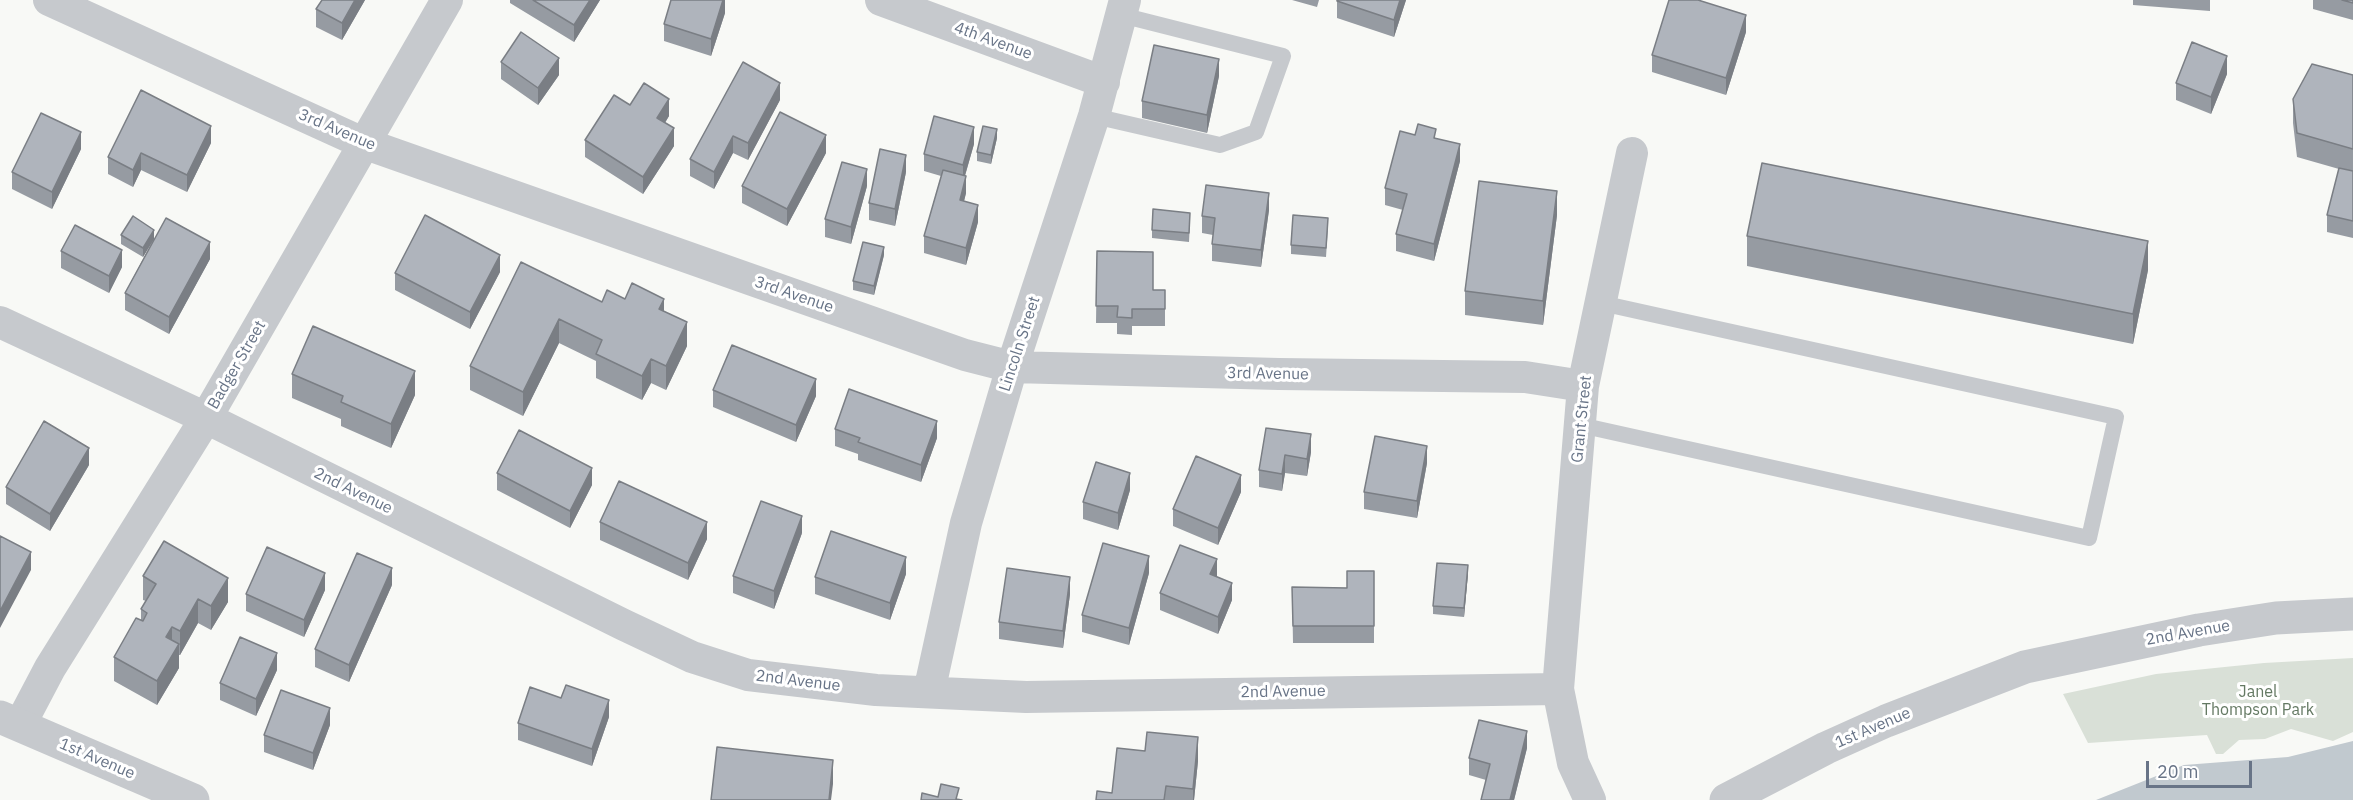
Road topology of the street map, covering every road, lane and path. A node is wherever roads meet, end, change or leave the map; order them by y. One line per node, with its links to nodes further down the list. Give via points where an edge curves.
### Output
1 (49, 0): 7 (street, 3rd Avenue)
2 (447, 0): 7 (street, Badger Street)
3 (881, 0): 5 (street, 4th Avenue)
4 (1123, 7): 5 (street, Lincoln Street); 6 (lane, via 1283,56 1256,132 1220,145)
5 (1104, 82): 6 (street, Lincoln Street)
6 (1094, 116): 11 (street, Lincoln Street)
7 (363, 143): 11 (street, 3rd Avenue, via 965,355); 13 (street, Badger Street)
8 (1632, 153): 9 (street, Grant Street)
9 (1600, 303): 12 (street, Grant Street); 14 (lane, via 2116,417 2089,538)
10 (0, 322): 13 (street, 2nd Avenue)
11 (1012, 367): 12 (street, 3rd Avenue, via 1525,377); 18 (street, Lincoln Street, via 966,523)
12 (1583, 386): 14 (street, Grant Street)
13 (206, 418): 18 (street, 2nd Avenue, via 692,657 748,675); 19 (street, Badger Street, via 50,668)
14 (1580, 424): 17 (street, Grant Street)
15 (2353, 614): 16 (street, 2nd Avenue, via 2276,618 2199,630)
16 (2025, 667): 22 (street, 1st Avenue, via 1886,721)
17 (1558, 689): 18 (street, 2nd Avenue, via 1026,697); 21 (street, via 1572,763)
18 (929, 692)
19 (10, 721): 20 (street, 1st Avenue)
20 (194, 800)
21 (1590, 800)
22 (1726, 800)

